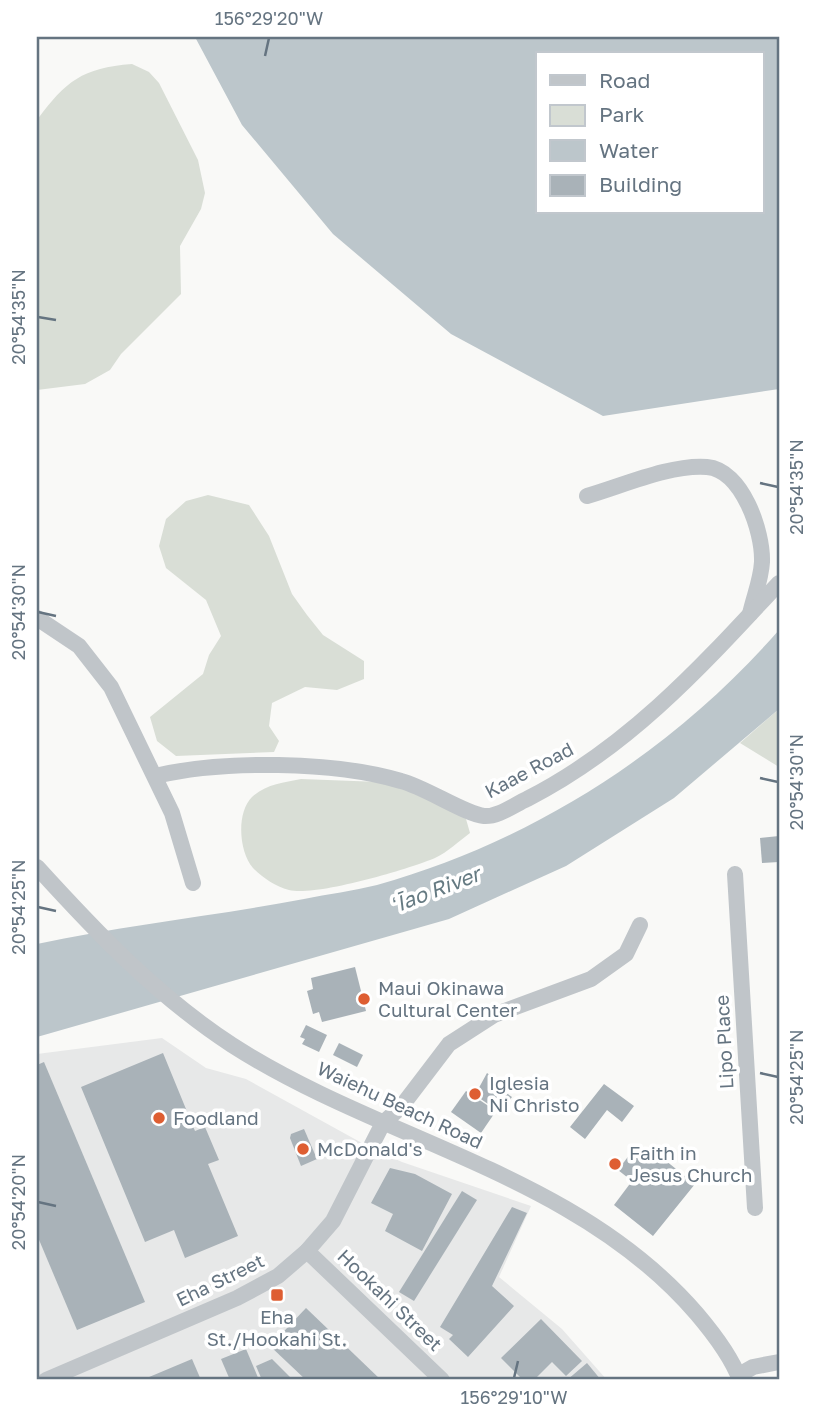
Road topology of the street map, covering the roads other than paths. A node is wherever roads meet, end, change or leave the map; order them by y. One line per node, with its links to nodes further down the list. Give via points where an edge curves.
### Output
1 (587, 496): 3 (street, Kaae Road, via 688,467 710,467 727,476 752,511 760,536 760,575)
2 (779, 583): 3 (street, Kaae Road)
3 (749, 616): 5 (street, Kaae Road, via 659,708 608,750 495,815 474,814 404,781 335,766 186,768)
4 (37, 618): 5 (street, via 73,640 102,672)
5 (155, 776): 8 (street, via 180,835)
6 (37, 867): 10 (street, Waiehu Beach Road, via 142,978 184,1010 243,1051)
7 (735, 874): 11 (street, Lipo Place)
8 (193, 883)
9 (640, 925): 10 (street, Eha Street, via 626,954 591,979 494,1015 463,1033 437,1057)
10 (383, 1124): 12 (street, Eha Street, via 333,1221); 14 (street, Waiehu Beach Road, via 529,1186 608,1235 676,1289 710,1329)
11 (755, 1208)
12 (307, 1251): 15 (street, Eha Street, via 259,1288); 16 (street, Hookahi Street)
13 (779, 1363): 14 (street, via 754,1367)
14 (740, 1378)
15 (46, 1380)
16 (442, 1380)

